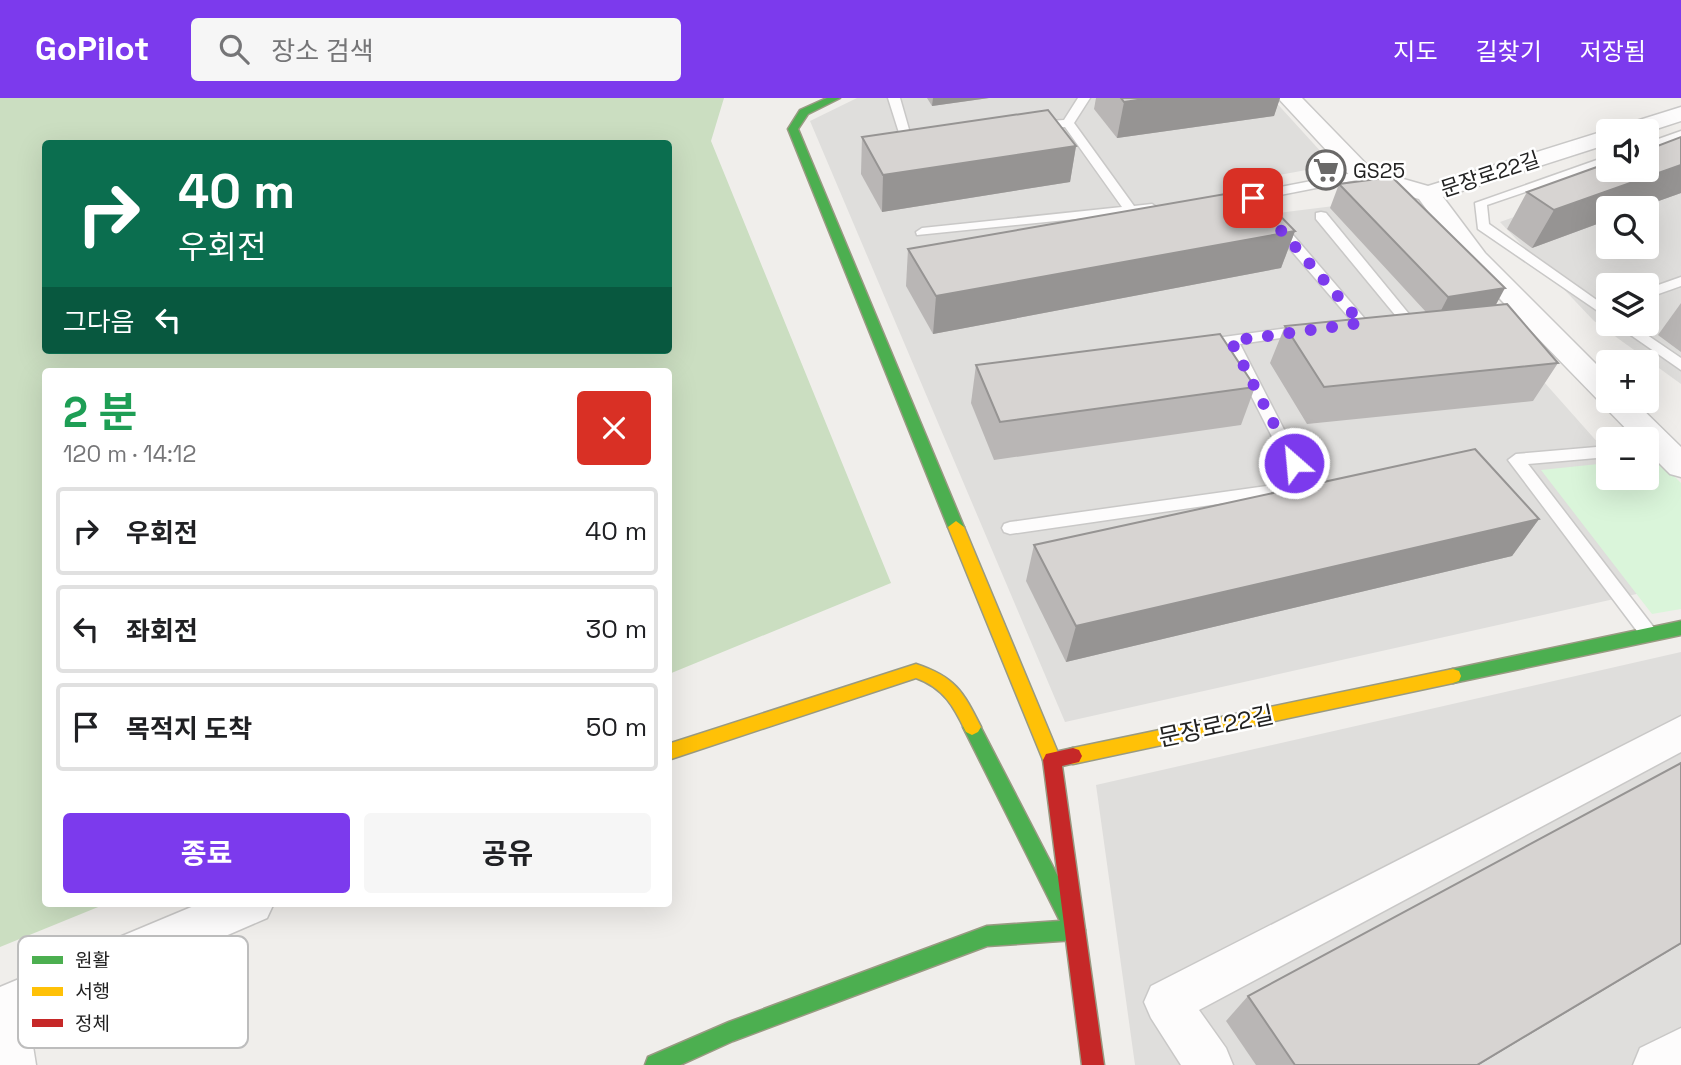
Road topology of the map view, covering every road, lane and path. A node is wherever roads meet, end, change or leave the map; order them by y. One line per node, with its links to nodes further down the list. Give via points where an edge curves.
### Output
1 (835, 98): 41 (street, via 804,112 793,129)
2 (894, 98): 9 (lane, via 905,137)
3 (1084, 98): 7 (lane)
4 (1289, 98): 14 (street)
5 (1681, 114): 6 (street)
6 (1659, 121)
7 (1068, 123): 8 (lane); 19 (lane)
8 (1027, 126)
9 (932, 134)
10 (1681, 135): 12 (lane)
11 (1596, 140): 15 (street, 문장로22길)
12 (1659, 143)
13 (1596, 164): 24 (lane, via 1481,203 1483,226)
14 (1363, 175): 15 (street); 16 (lane)
15 (1428, 194): 30 (street, 문장로22길, via 1528,318)
16 (1253, 198): 17 (lane); 27 (lane, via 1361,323)
17 (1226, 200)
18 (1171, 206): 19 (lane)
19 (1130, 210): 21 (lane)
20 (1321, 216): 25 (lane, via 1415,330)
21 (922, 232)
22 (1681, 281): 23 (lane)
23 (1659, 290)
24 (1596, 304)
25 (1428, 328)
26 (1639, 336): 29 (lane)
27 (1231, 341): 28 (lane); 35 (lane)
28 (1190, 347)
29 (1681, 365)
30 (1596, 382)
31 (1627, 413): 33 (street)
32 (1596, 452): 38 (lane, via 1516,460)
33 (1663, 453)
34 (1334, 483): 35 (lane)
35 (1306, 487): 36 (lane)
36 (1010, 528)
37 (1681, 628): 38 (street, 문장로22길)
38 (1649, 634): 41 (street, 문장로22길)
39 (1681, 733): 50 (street, via 1167,1002)
40 (672, 751): 43 (street, via 916,671 936,677 951,688)
41 (1052, 760): 43 (street)
42 (243, 907): 44 (street)
43 (1075, 930): 48 (street, via 987,936 729,1032); 49 (street)
44 (174, 936)
45 (2, 1009): 47 (street)
46 (1681, 1052): 51 (street)
47 (12, 1065)
48 (656, 1065)
49 (1093, 1065)
50 (1209, 1065)
51 (1657, 1065)

